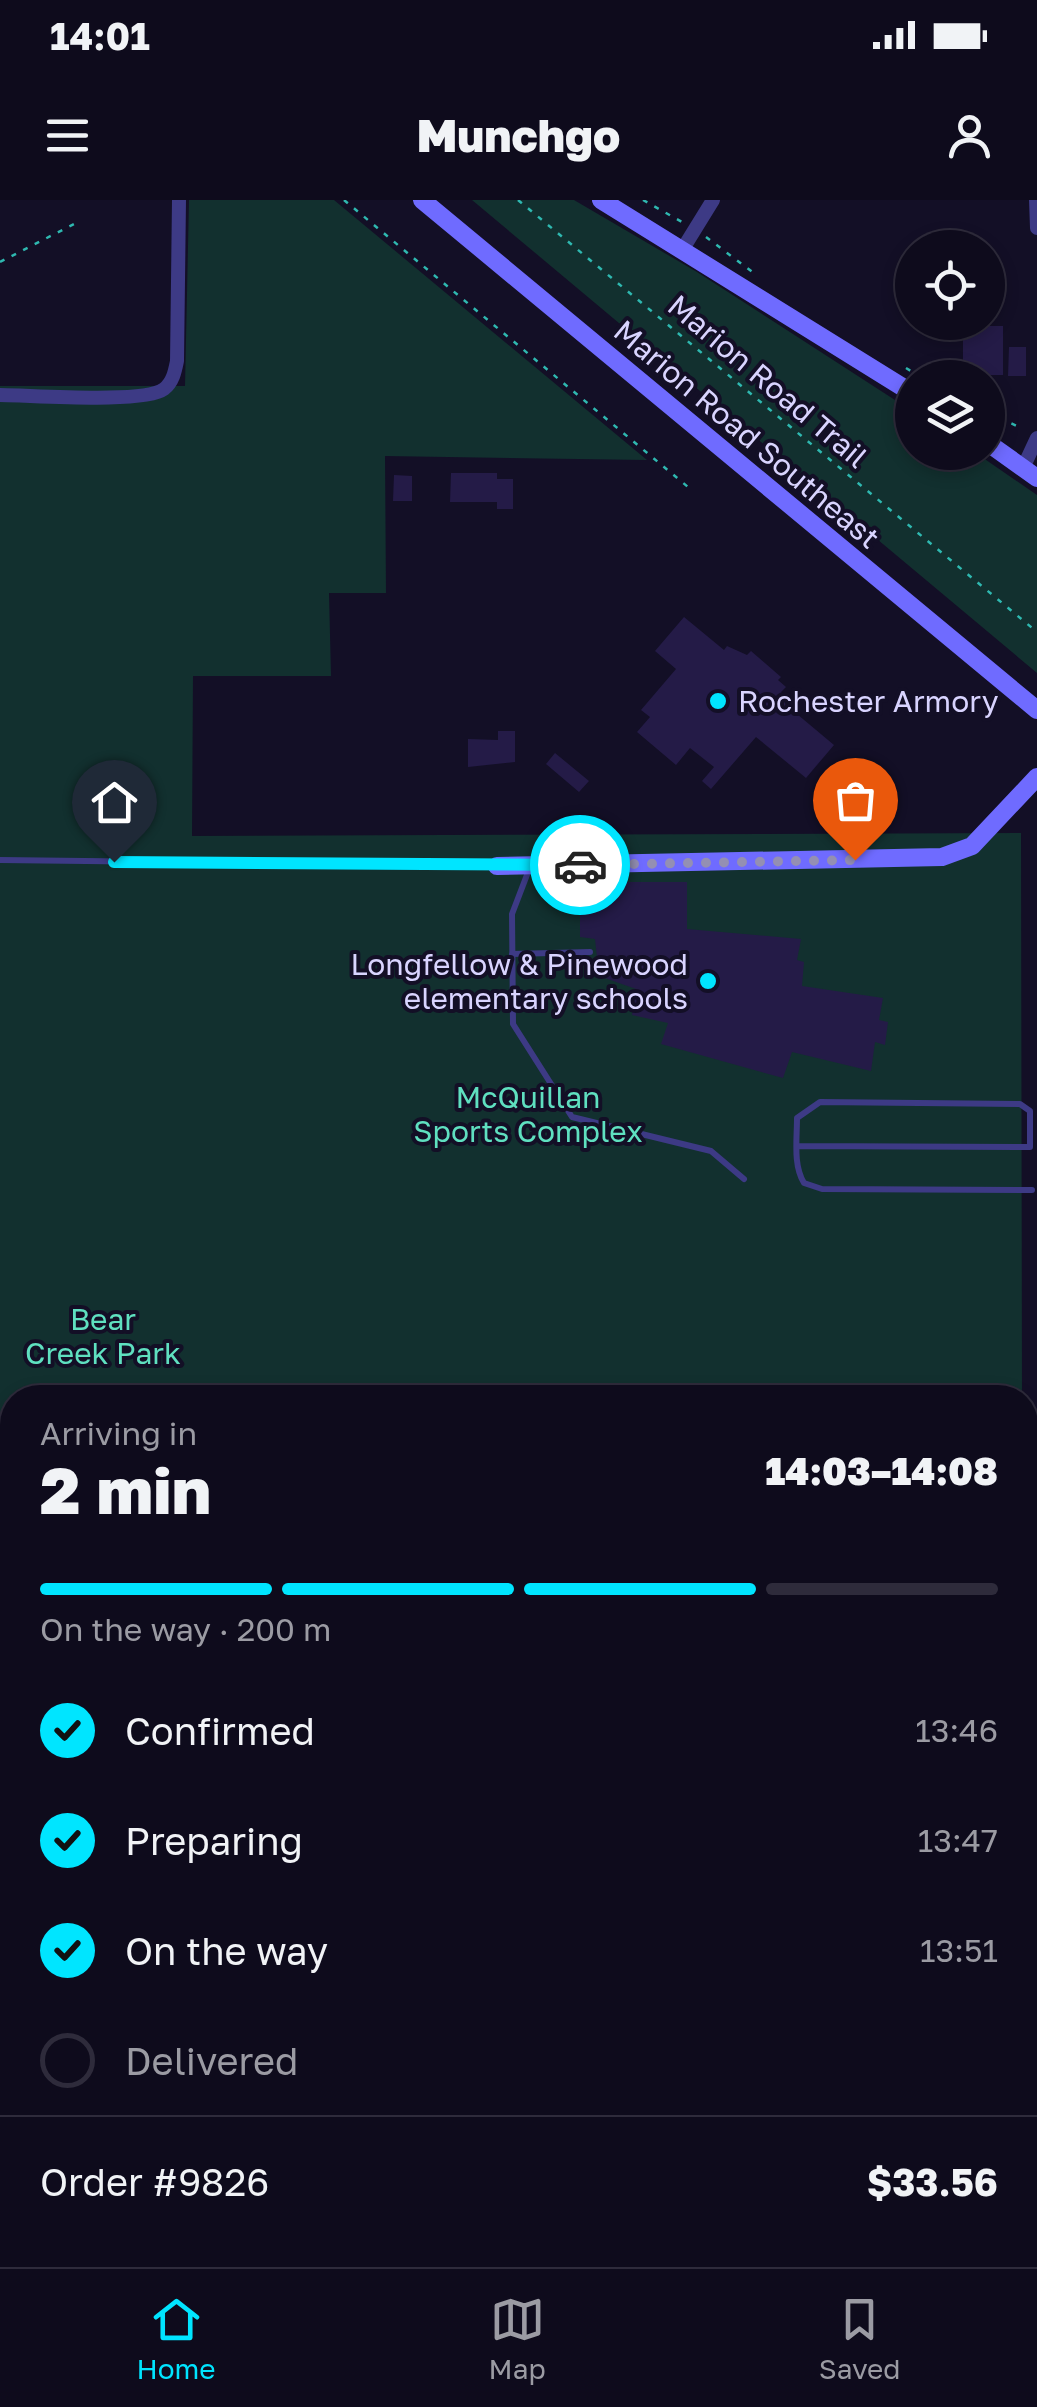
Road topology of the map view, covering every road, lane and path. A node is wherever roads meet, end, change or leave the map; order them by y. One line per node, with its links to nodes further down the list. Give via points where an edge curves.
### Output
1 (179, 200): 16 (street, via 177,360 170,383 138,396)
2 (344, 200): 21 (path)
3 (422, 200): 23 (street, Marion Road Southeast)
4 (518, 200): 22 (path, Marion Road Trail)
5 (601, 200): 12 (street)
6 (643, 200): 11 (path)
7 (713, 200): 11 (street)
8 (1036, 200): 10 (street)
9 (76, 223): 13 (path)
10 (1037, 228)
11 (694, 229): 12 (street); 14 (path)
12 (684, 248): 15 (street)
13 (0, 262)
14 (760, 280)
15 (895, 383)
16 (0, 395)
17 (1005, 421): 18 (path)
18 (1037, 438): 20 (street)
19 (1005, 455): 20 (street)
20 (1030, 473)
21 (688, 487)
22 (1037, 632)
23 (1037, 710)
24 (1037, 777): 27 (street, via 972,846 942,857)
25 (0, 860): 26 (lane)
26 (497, 866): 27 (street)
27 (531, 866): 29 (lane, via 512,914)
28 (590, 952): 29 (lane)
29 (512, 954): 31 (lane, via 513,1024 572,1117 711,1151)
30 (797, 1146): 30 (lane, via 1030,1147 1030,1112 1009,1102 820,1102 797,1118); 32 (lane, via 804,1184 822,1189)
31 (744, 1179)
32 (1032, 1190)

